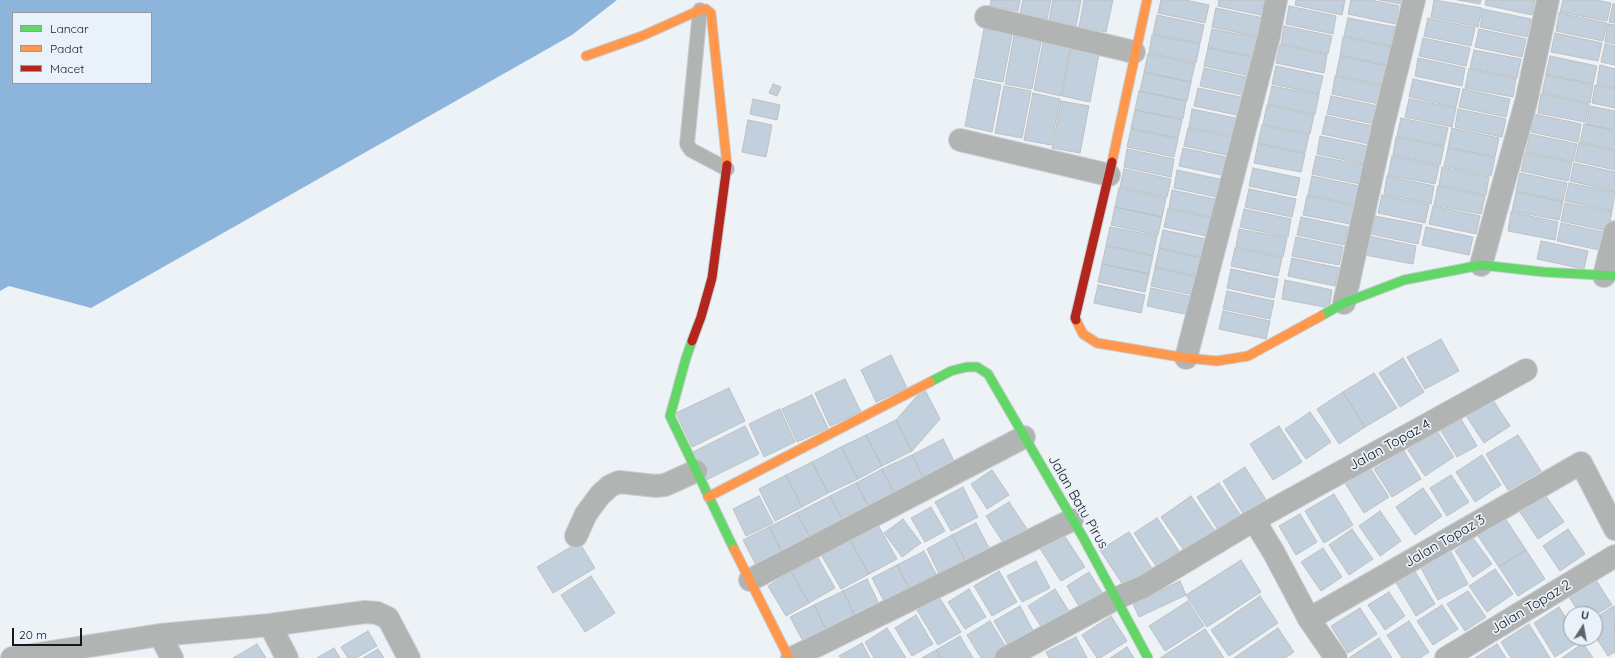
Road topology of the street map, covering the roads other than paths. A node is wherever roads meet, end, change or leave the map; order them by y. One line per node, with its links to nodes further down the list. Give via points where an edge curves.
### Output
1 (1147, 0): 7 (street)
2 (1276, 0): 16 (street)
3 (1414, 0): 15 (street)
4 (1548, 0): 13 (street, via 1526,102)
5 (700, 10): 8 (street, via 642,36); 10 (street, via 706,9 711,13); 10 (lane, via 687,144 691,150)
6 (986, 17): 7 (street)
7 (1134, 52): 11 (street)
8 (586, 56)
9 (960, 140): 11 (street)
10 (727, 169): 19 (street, via 712,278 670,416)
11 (1109, 175): 16 (street, via 1075,318 1083,334 1096,343)
12 (1615, 232): 14 (street)
13 (1481, 266): 14 (street); 15 (street, via 1404,280)
14 (1610, 276)
15 (1344, 303): 16 (street, via 1248,356 1217,361)
16 (1186, 358)
17 (1526, 370): 22 (street, Jalan Topaz 4)
18 (1024, 437): 20 (street, Jalan Batu Pirus, via 988,374 977,367 967,367 951,371); 21 (street, Jalan Batu Pirus); 26 (street)
19 (684, 477): 20 (street); 24 (street, via 656,486 619,482 610,486 586,514)
20 (708, 497): 26 (street)
21 (1072, 520): 27 (street, Jalan Batu Pirus); 36 (street)
22 (1254, 520): 27 (street, Jalan Topaz 4, via 1143,587); 28 (street)
23 (1615, 529): 28 (street, Jalan Topaz 3, via 1581,463)
24 (576, 536)
25 (1615, 556): 40 (street, Jalan Topaz 2)
26 (750, 580): 36 (street)
27 (1117, 598): 37 (street, Jalan Topaz 4); 38 (street, Jalan Batu Pirus)
28 (1309, 619): 39 (street)
29 (270, 625): 30 (street); 34 (street); 35 (street, via 365,612 377,613 388,618)
30 (160, 635): 31 (street); 33 (street)
31 (48, 656): 32 (street)
32 (12, 658)
33 (172, 658)
34 (287, 658)
35 (409, 658)
36 (790, 658)
37 (1006, 658)
38 (1148, 658)
39 (1336, 658)
40 (1446, 658)

